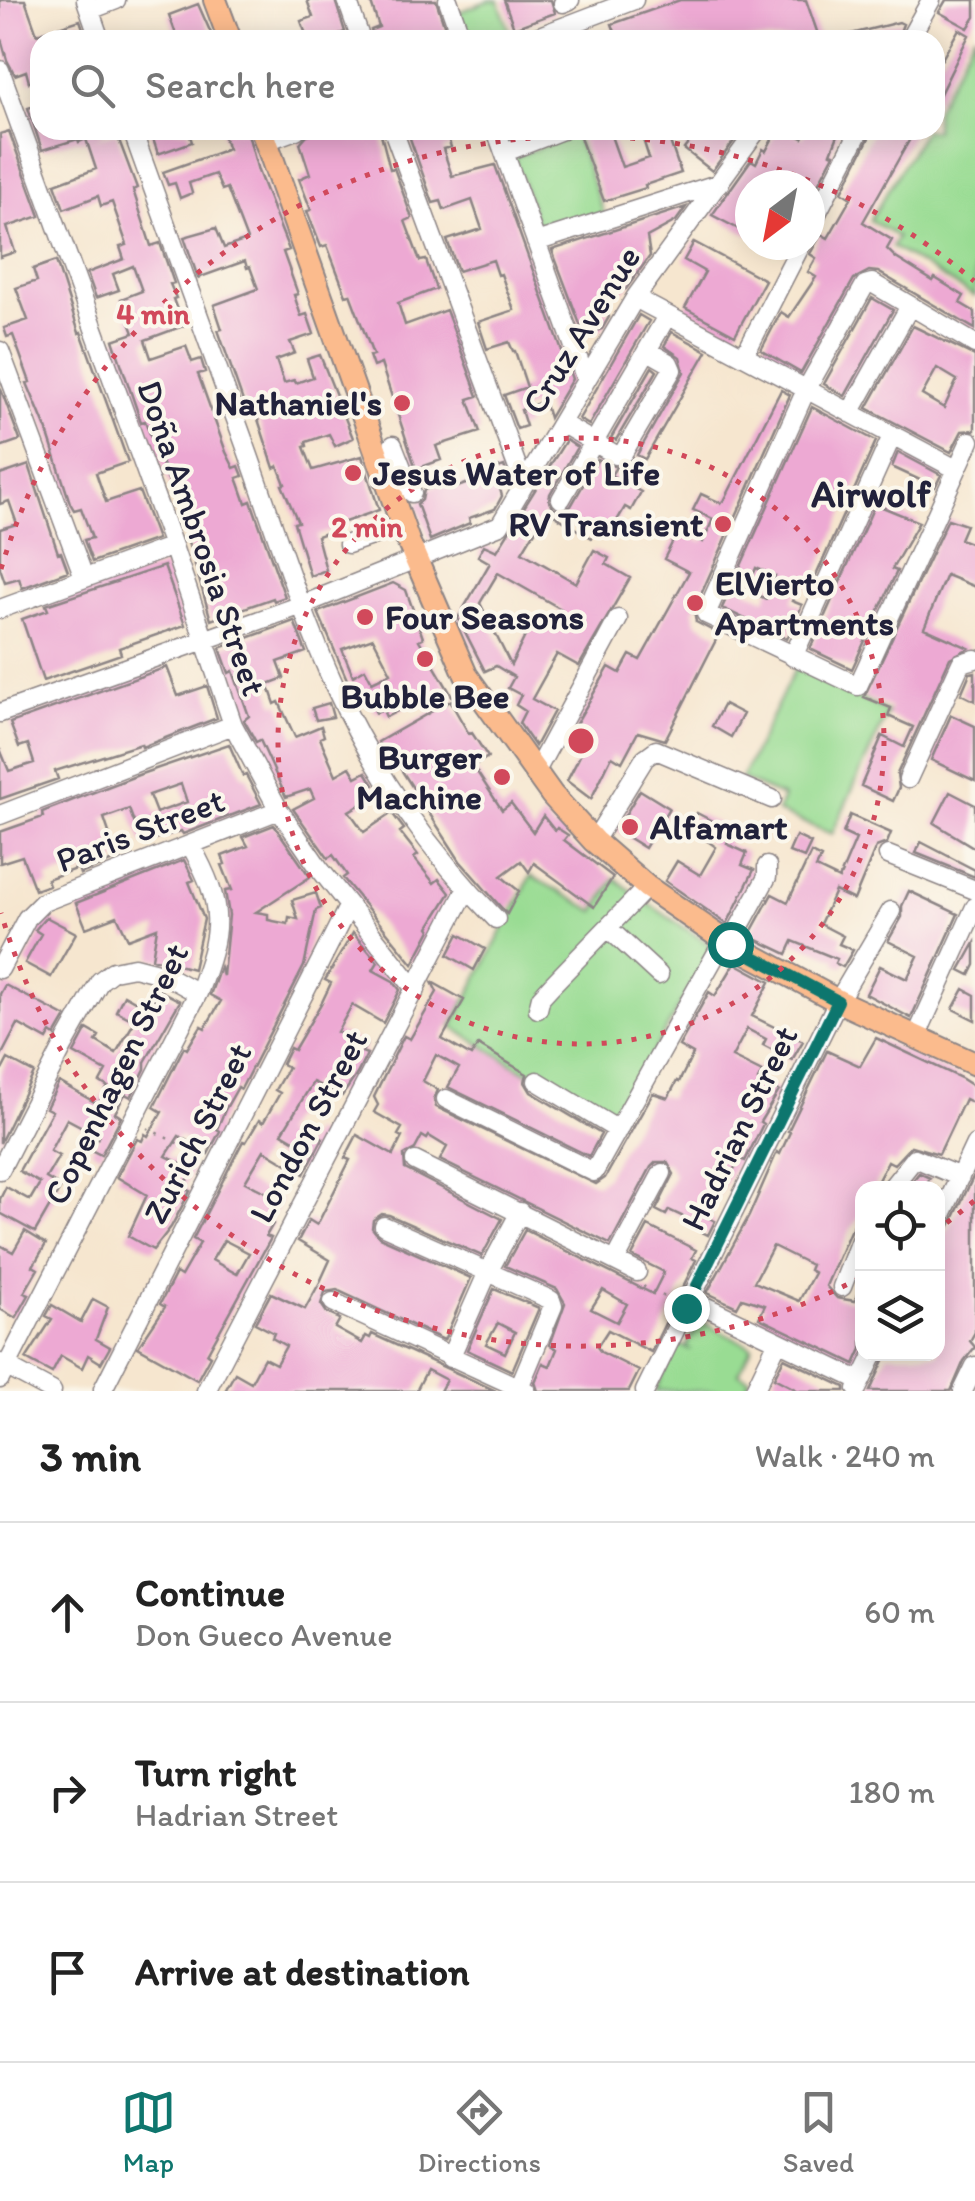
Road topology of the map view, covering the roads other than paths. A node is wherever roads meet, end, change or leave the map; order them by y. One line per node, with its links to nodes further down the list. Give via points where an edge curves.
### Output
1 (215, 0): 8 (main road)
2 (347, 0): 9 (street)
3 (448, 0): 10 (street)
4 (931, 0): 12 (street)
5 (628, 1): 11 (street)
6 (100, 3): 7 (street)
7 (100, 30)
8 (226, 30)
9 (358, 30)
10 (458, 30)
11 (554, 30)
12 (914, 30)
13 (0, 70): 47 (street, Doña Ambrosia Street)
14 (136, 140): 50 (street)
15 (265, 140): 45 (main road)
16 (397, 140): 42 (street)
17 (500, 140): 21 (street)
18 (536, 140): 21 (street)
19 (750, 140): 22 (street, Cruz Avenue)
20 (855, 140): 23 (street)
21 (505, 152): 24 (street)
22 (720, 183): 24 (street); 26 (street, Cruz Avenue)
23 (825, 198)
24 (536, 242): 33 (street)
25 (793, 260): 32 (street)
26 (634, 298): 28 (street); 33 (street, Cruz Avenue)
27 (910, 306): 29 (street); 34 (street, via 865,285); 35 (street)
28 (667, 316): 31 (street); 32 (street)
29 (975, 344)
30 (0, 350): 49 (street)
31 (648, 350): 39 (street); 39 (street, via 672,370 624,454)
32 (744, 356): 34 (street)
33 (586, 380): 36 (street, Cruz Avenue)
34 (806, 390): 35 (street); 54 (street, via 706,610)
35 (850, 414): 37 (street)
36 (561, 423): 39 (street); 42 (street, Cruz Avenue)
37 (892, 436): 41 (street); 54 (street)
38 (970, 440): 41 (street)
39 (593, 442): 44 (street)
40 (393, 445): 43 (street)
41 (956, 468): 54 (street, via 861,684 854,687)
42 (524, 484): 48 (street, Cruz Avenue, via 500,525)
43 (412, 493)
44 (562, 499)
45 (402, 525): 46 (street); 48 (main road)
46 (348, 544)
47 (173, 546): 49 (street); 53 (street, Doña Ambrosia Street)
48 (417, 561): 50 (street, Cruz Avenue); 58 (main road, via 466,676)
49 (84, 578): 51 (street)
50 (302, 606): 53 (street, Cruz Avenue); 68 (street, via 380,770)
51 (0, 609)
52 (618, 620): 58 (street)
53 (204, 640): 56 (street, Cruz Avenue); 57 (street, Doña Ambrosia Street)
54 (793, 657)
55 (975, 659): 59 (street, via 961,663)
56 (0, 713)
57 (234, 725): 61 (street, Doña Ambrosia Street); 62 (street)
58 (535, 773): 63 (main road)
59 (908, 779)
60 (772, 799): 63 (street, via 656,750 644,758)
61 (279, 810): 64 (street, Paris Street); 70 (street, Doña Ambrosia Street)
62 (0, 815)
63 (594, 841): 67 (main road)
64 (191, 846): 76 (street, Paris Street, via 33,908); 79 (street, Copenhagen Street, via 218,916)
65 (888, 855): 69 (street)
66 (767, 866): 75 (street, via 767,877)
67 (647, 888): 74 (street); 75 (main road)
68 (466, 890): 73 (street); 78 (street, London Street)
69 (975, 890)
70 (348, 906): 78 (street, Doña Ambrosia Street); 110 (street, Zurich Street)
71 (975, 908): 82 (street)
72 (891, 911): 80 (street, Hadrian Street)
73 (496, 919)
74 (609, 929): 77 (street); 81 (street, via 541,997)
75 (727, 942): 80 (main road); 86 (street)
76 (0, 969)
77 (659, 974)
78 (416, 990): 112 (street, London Street)
79 (198, 993): 89 (street, via 134,967 100,982); 107 (street, Copenhagen Street)
80 (838, 1001): 82 (main road); 102 (street, Hadrian Street)
81 (538, 1009)
82 (916, 1037): 83 (main road)
83 (975, 1064)
84 (536, 1081): 86 (street)
85 (446, 1098): 86 (street, via 590,1173)
86 (618, 1130)
87 (975, 1144): 91 (street)
88 (415, 1161): 94 (street)
89 (0, 1170)
90 (662, 1173): 97 (street)
91 (960, 1177): 92 (street, via 915,1158); 93 (street)
92 (897, 1181)
93 (945, 1208)
94 (520, 1212): 97 (street); 99 (street)
95 (384, 1226): 99 (street)
96 (855, 1257): 100 (street)
97 (615, 1261): 98 (street)
98 (637, 1272)
99 (487, 1274): 104 (street); 109 (street, via 553,1302)
100 (842, 1287)
101 (333, 1302): 104 (street)
102 (688, 1304): 103 (street); 113 (street, Hadrian Street)
103 (778, 1341): 108 (street); 114 (street)
104 (450, 1358): 109 (street)
105 (870, 1361): 108 (street)
106 (975, 1366): 115 (street)
107 (2, 1369): 111 (street)
108 (858, 1386)
109 (523, 1388)
110 (103, 1389)
111 (52, 1391)
112 (206, 1391)
113 (646, 1391)
114 (754, 1391)
115 (963, 1391)

